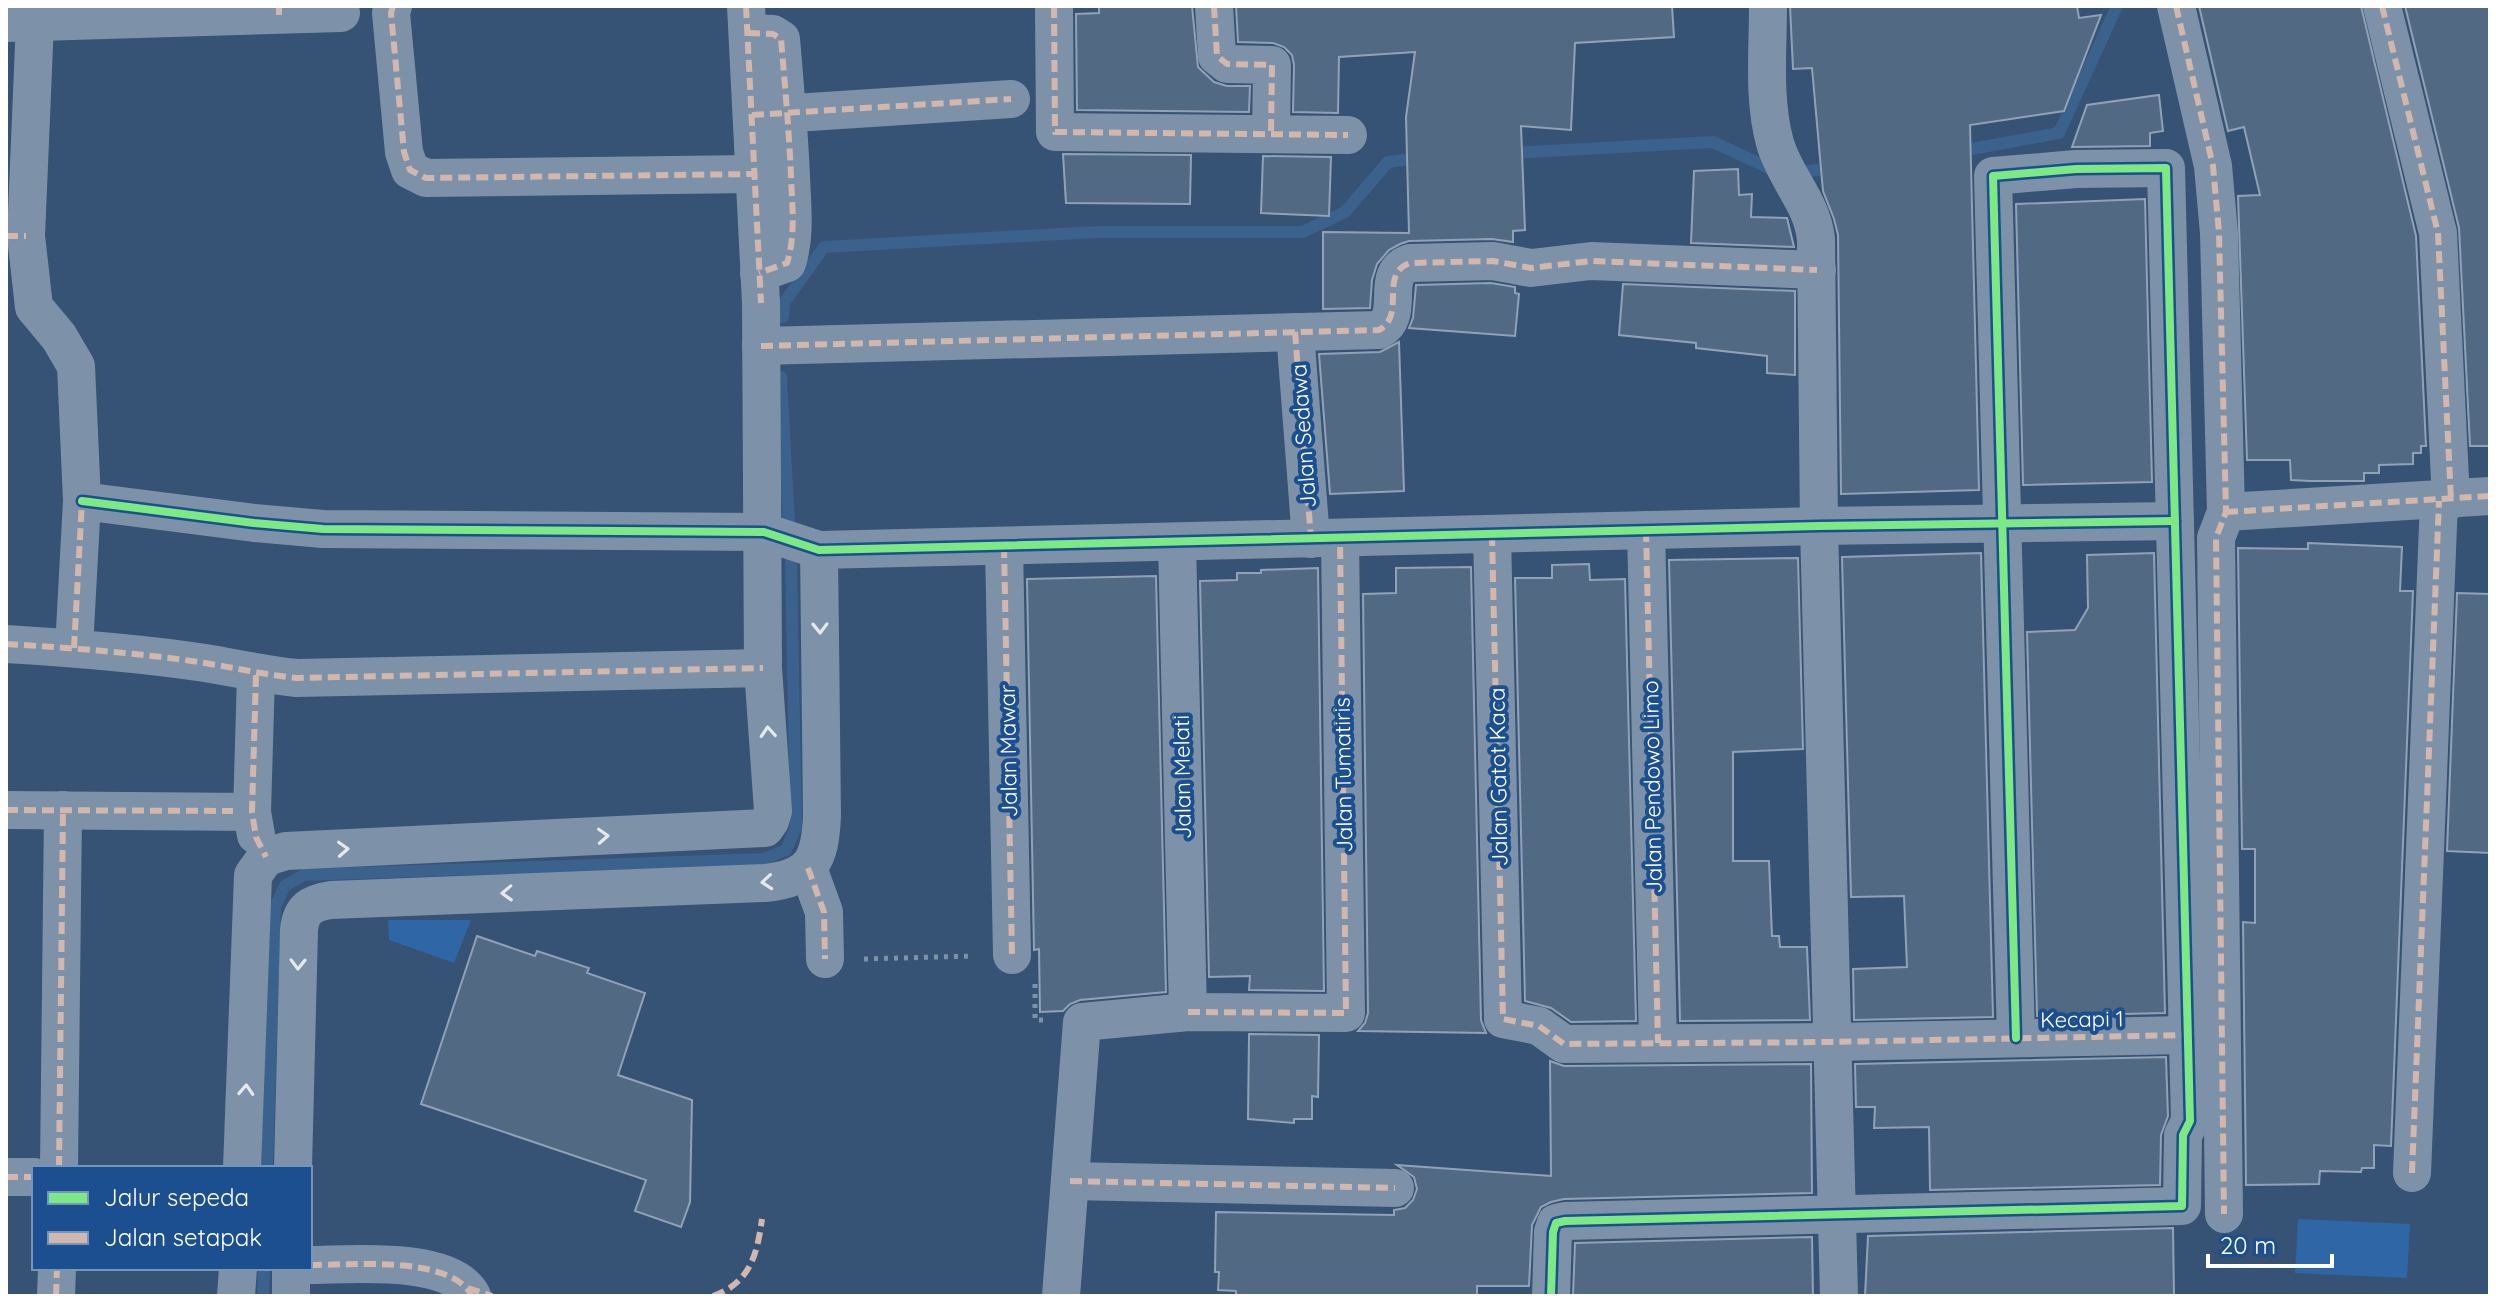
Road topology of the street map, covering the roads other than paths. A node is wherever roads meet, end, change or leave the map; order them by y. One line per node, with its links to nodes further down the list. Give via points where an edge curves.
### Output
1 (393, 6): 15 (street, via 404,152 410,170 426,178)
2 (1054, 6): 13 (street, via 1055,132)
3 (1214, 6): 13 (street, via 1217,56 1227,64 1272,65)
4 (1768, 6): 17 (street, via 1770,117 1792,179 1815,222)
5 (2176, 6): 24 (street, via 2213,166)
6 (2382, 6): 22 (street, via 2438,233)
7 (279, 11): 8 (street); 10 (street)
8 (341, 13)
9 (747, 20): 12 (street)
10 (20, 22): 16 (street)
11 (1011, 99): 12 (street)
12 (770, 115): 15 (street); 18 (street, via 793,228 787,263)
13 (1271, 133): 14 (street)
14 (1348, 135)
15 (754, 174): 18 (street)
16 (16, 236): 23 (street, via 34,307 76,366)
17 (1817, 270): 19 (street, via 1591,261 1531,268 1493,261 1410,263 1396,272 1392,314 1385,327); 27 (street)
18 (759, 273): 20 (street)
19 (1295, 332): 20 (street); 30 (street, Jalan Sedawa)
20 (761, 346): 31 (street)
21 (2490, 496): 22 (street)
22 (2445, 500): 24 (street); 54 (street)
23 (82, 501): 31 (street, via 323,529); 35 (street)
24 (2226, 512): 60 (street, via 2216,538)
25 (2175, 521): 26 (street); 26 (street, via 2166,168 2076,169 1993,176); 47 (street)
26 (2002, 524): 27 (street); 48 (street)
27 (1819, 526): 28 (street); 49 (street)
28 (1646, 530): 29 (street); 50 (street, Jalan Pendowo Limo)
29 (1492, 534): 30 (street); 46 (street, Jalan Gatot Kaca)
30 (1326, 538): 32 (street); 45 (street, Jalan Tumatiris, via 1346,1013)
31 (791, 541): 33 (street); 36 (street); 42 (street, one-way to 42, via 822,816 817,852)
32 (1177, 542): 33 (street); 45 (street, Jalan Melati)
33 (1004, 546): 43 (street, Jalan Mawar)
34 (6, 644): 35 (street)
35 (74, 648): 37 (street, via 204,663)
36 (763, 668): 37 (street); 41 (street, one-way to 36, via 286,851 765,828 773,811)
37 (256, 675): 40 (street)
38 (6, 810): 39 (street)
39 (63, 810): 40 (street); 51 (street)
40 (252, 812): 41 (street)
41 (266, 857): 52 (street, one-way to 41, via 253,875)
42 (808, 868): 44 (street, via 824,912); 53 (street, one-way to 53, via 791,879 765,883 312,904 299,930)
43 (1012, 955)
44 (825, 959)
45 (1188, 1012): 57 (street, via 1082,1022)
46 (1503, 1019): 50 (street, Kecapi 1, via 1539,1026 1564,1044)
47 (2188, 1035): 48 (street, Kecapi 1); 59 (street, via 2190,1121 2183,1135 2182,1206)
48 (2016, 1038): 49 (street, Kecapi 1)
49 (1832, 1042): 50 (street, Kecapi 1); 59 (street)
50 (1658, 1043)
51 (59, 1166)
52 (242, 1166)
53 (293, 1166)
54 (2412, 1173)
55 (6, 1177): 56 (street)
56 (32, 1177)
57 (1070, 1181): 58 (street); 69 (street)
58 (1395, 1188)
59 (1836, 1214): 70 (street, via 1556,1223); 71 (street)
60 (2224, 1214)
61 (312, 1265): 68 (street, via 411,1266 451,1276)
62 (57, 1270): 65 (street)
63 (238, 1270): 66 (street)
64 (291, 1270): 67 (street)
65 (56, 1296)
66 (236, 1296)
67 (291, 1296)
68 (472, 1296)
69 (1061, 1296)
70 (1551, 1296)
71 (1839, 1296)

